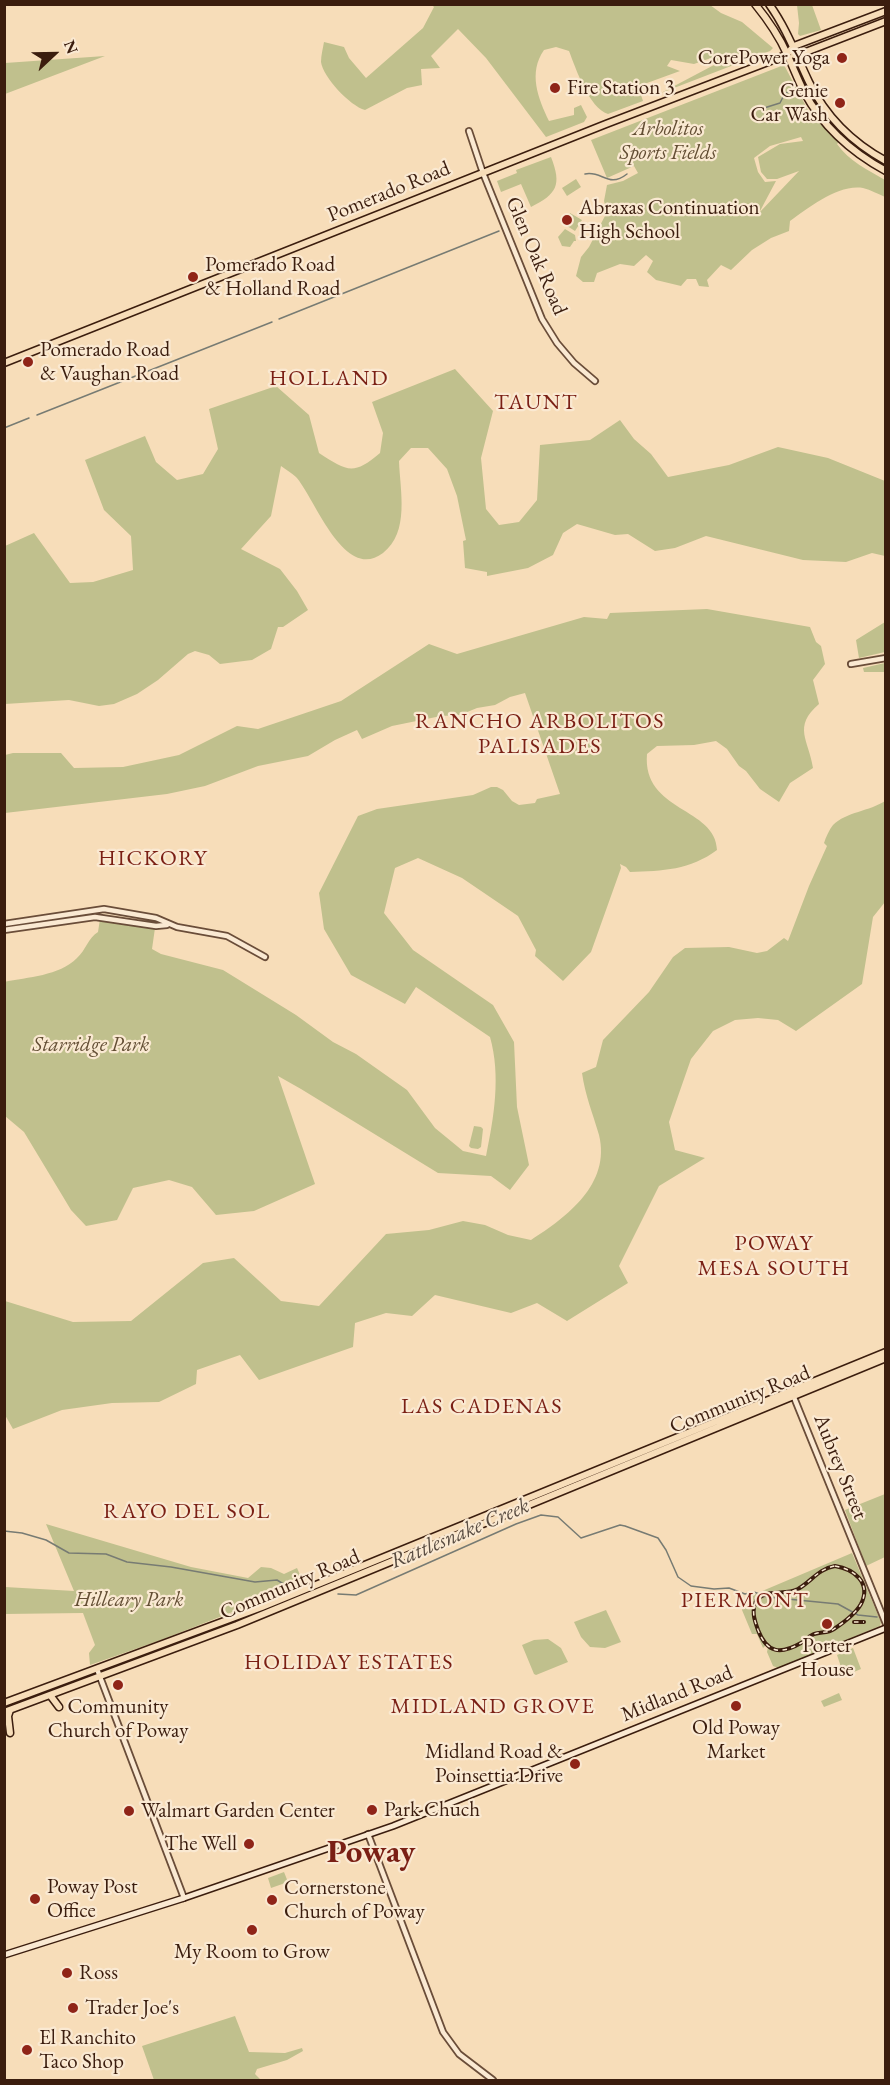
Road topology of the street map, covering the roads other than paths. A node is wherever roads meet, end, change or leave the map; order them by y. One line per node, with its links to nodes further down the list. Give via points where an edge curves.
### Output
1 (755, 4): 6 (main road)
2 (769, 4): 5 (main road)
3 (885, 11): 5 (main road, Pomerado Road)
4 (885, 21): 7 (main road, Pomerado Road)
5 (794, 46): 6 (main road, Pomerado Road); 7 (main road)
6 (787, 54): 7 (main road, Pomerado Road); 10 (main road, via 805,93 825,123 853,150); 11 (main road, Pomerado Road)
7 (798, 55): 9 (main road, via 812,88 833,119 861,146)
8 (469, 131): 11 (street, Glen Oak Road)
9 (885, 161)
10 (885, 171)
11 (483, 173): 12 (main road, Pomerado Road); 13 (street, Glen Oak Road, via 543,319 557,343)
12 (4, 363)
13 (595, 381)
14 (885, 658): 15 (street)
15 (851, 664)
16 (133, 914): 17 (street, via 100,909); 18 (street); 20 (street)
17 (74, 916): 18 (street); 19 (street); 21 (street)
18 (132, 922): 20 (street)
19 (4, 924)
20 (167, 925): 22 (street, via 227,936)
21 (4, 930)
22 (265, 957)
23 (885, 1352): 25 (main road, Community Road)
24 (885, 1358): 25 (main road, Community Road)
25 (792, 1393): 26 (main road, Community Road); 27 (main road, Community Road); 36 (street, Aubrey Street)
26 (593, 1478): 27 (main road); 28 (main road, Community Road)
27 (550, 1488): 28 (main road); 29 (main road, Community Road)
28 (522, 1507): 31 (main road, Community Road)
29 (314, 1585): 30 (main road, Community Road); 31 (main road)
30 (298, 1591): 32 (main road, Community Road); 33 (main road)
31 (293, 1601): 33 (main road, Community Road)
32 (262, 1606): 34 (main road, Community Road); 35 (main road, via 236,1621)
33 (277, 1608): 35 (main road, Community Road)
34 (233, 1618): 37 (main road, via 212,1630); 38 (main road, Community Road)
35 (237, 1625): 37 (main road, Community Road)
36 (885, 1626): 43 (main road, Midland Road)
37 (213, 1634): 38 (main road, Community Road)
38 (99, 1673): 39 (main road, Community Road); 41 (main road, Community Road, via 47,1687); 44 (street)
39 (50, 1695): 40 (main road); 41 (main road, Community Road)
40 (59, 1707)
41 (6, 1708): 42 (main road, via 10,1733)
42 (4, 1723)
43 (368, 1834): 44 (main road, Midland Road); 46 (street, via 443,2032 459,2054)
44 (184, 1898): 45 (main road, Midland Road)
45 (4, 1955)
46 (493, 2080)

